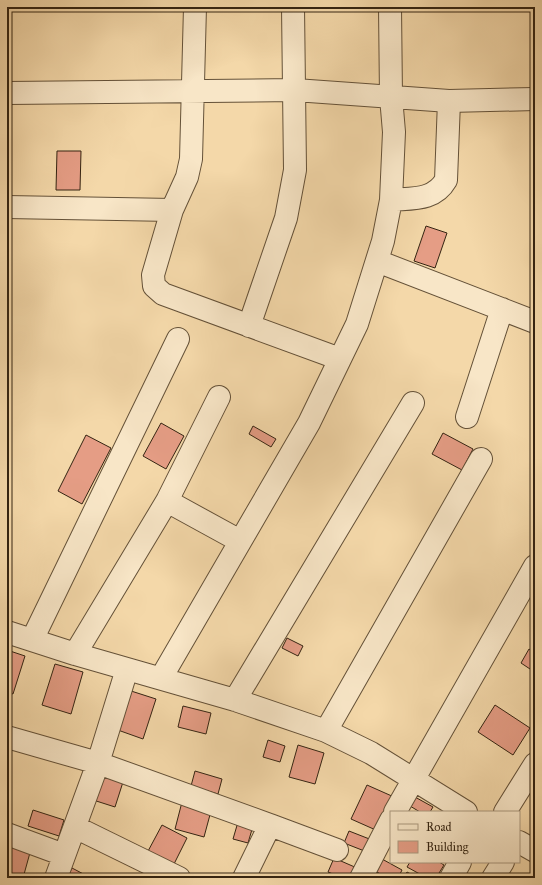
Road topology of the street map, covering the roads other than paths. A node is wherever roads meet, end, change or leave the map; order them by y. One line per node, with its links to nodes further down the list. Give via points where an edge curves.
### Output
1 (195, 7): 4 (street)
2 (293, 7): 5 (street)
3 (390, 7): 7 (street)
4 (194, 90): 5 (street); 6 (street); 12 (street, via 191,159 187,177)
5 (295, 90): 7 (street); 16 (street, via 295,170 286,218)
6 (7, 93)
7 (391, 97): 9 (street); 10 (street, via 394,132)
8 (535, 99): 9 (street)
9 (449, 100): 10 (street, via 446,180 441,189 430,196)
10 (391, 200): 13 (street, via 389,218)
11 (7, 207): 12 (street)
12 (172, 210): 16 (street, via 153,275 154,286 163,294)
13 (377, 261): 14 (street); 18 (street, via 357,324)
14 (502, 309): 15 (street); 21 (street)
15 (535, 322)
16 (249, 326): 18 (street)
17 (178, 339): 27 (street)
18 (340, 359): 24 (street, via 309,423)
19 (219, 397): 23 (street)
20 (413, 403): 31 (street)
21 (467, 417)
22 (482, 459): 32 (street)
23 (167, 501): 24 (street); 28 (street)
24 (240, 541): 30 (street)
25 (535, 566): 36 (street)
26 (7, 632): 27 (street)
27 (32, 640): 28 (street)
28 (75, 654): 29 (street)
29 (127, 669): 30 (street); 34 (street)
30 (161, 678): 31 (street)
31 (235, 700): 32 (street)
32 (326, 731): 36 (street, via 371,753)
33 (7, 737): 34 (street)
34 (98, 762): 41 (street); 42 (street)
35 (535, 764): 39 (street)
36 (412, 779): 37 (street); 38 (street)
37 (396, 811)
38 (464, 811)
39 (506, 811)
40 (390, 822): 53 (street)
41 (270, 825): 45 (street); 52 (street)
42 (75, 827): 47 (street); 51 (street)
43 (7, 834): 47 (street)
44 (520, 843): 46 (street)
45 (337, 850)
46 (535, 851)
47 (64, 855): 50 (street)
48 (459, 863): 54 (street)
49 (501, 863): 55 (street)
50 (56, 878)
51 (179, 878)
52 (244, 878)
53 (360, 878)
54 (451, 878)
55 (493, 878)

